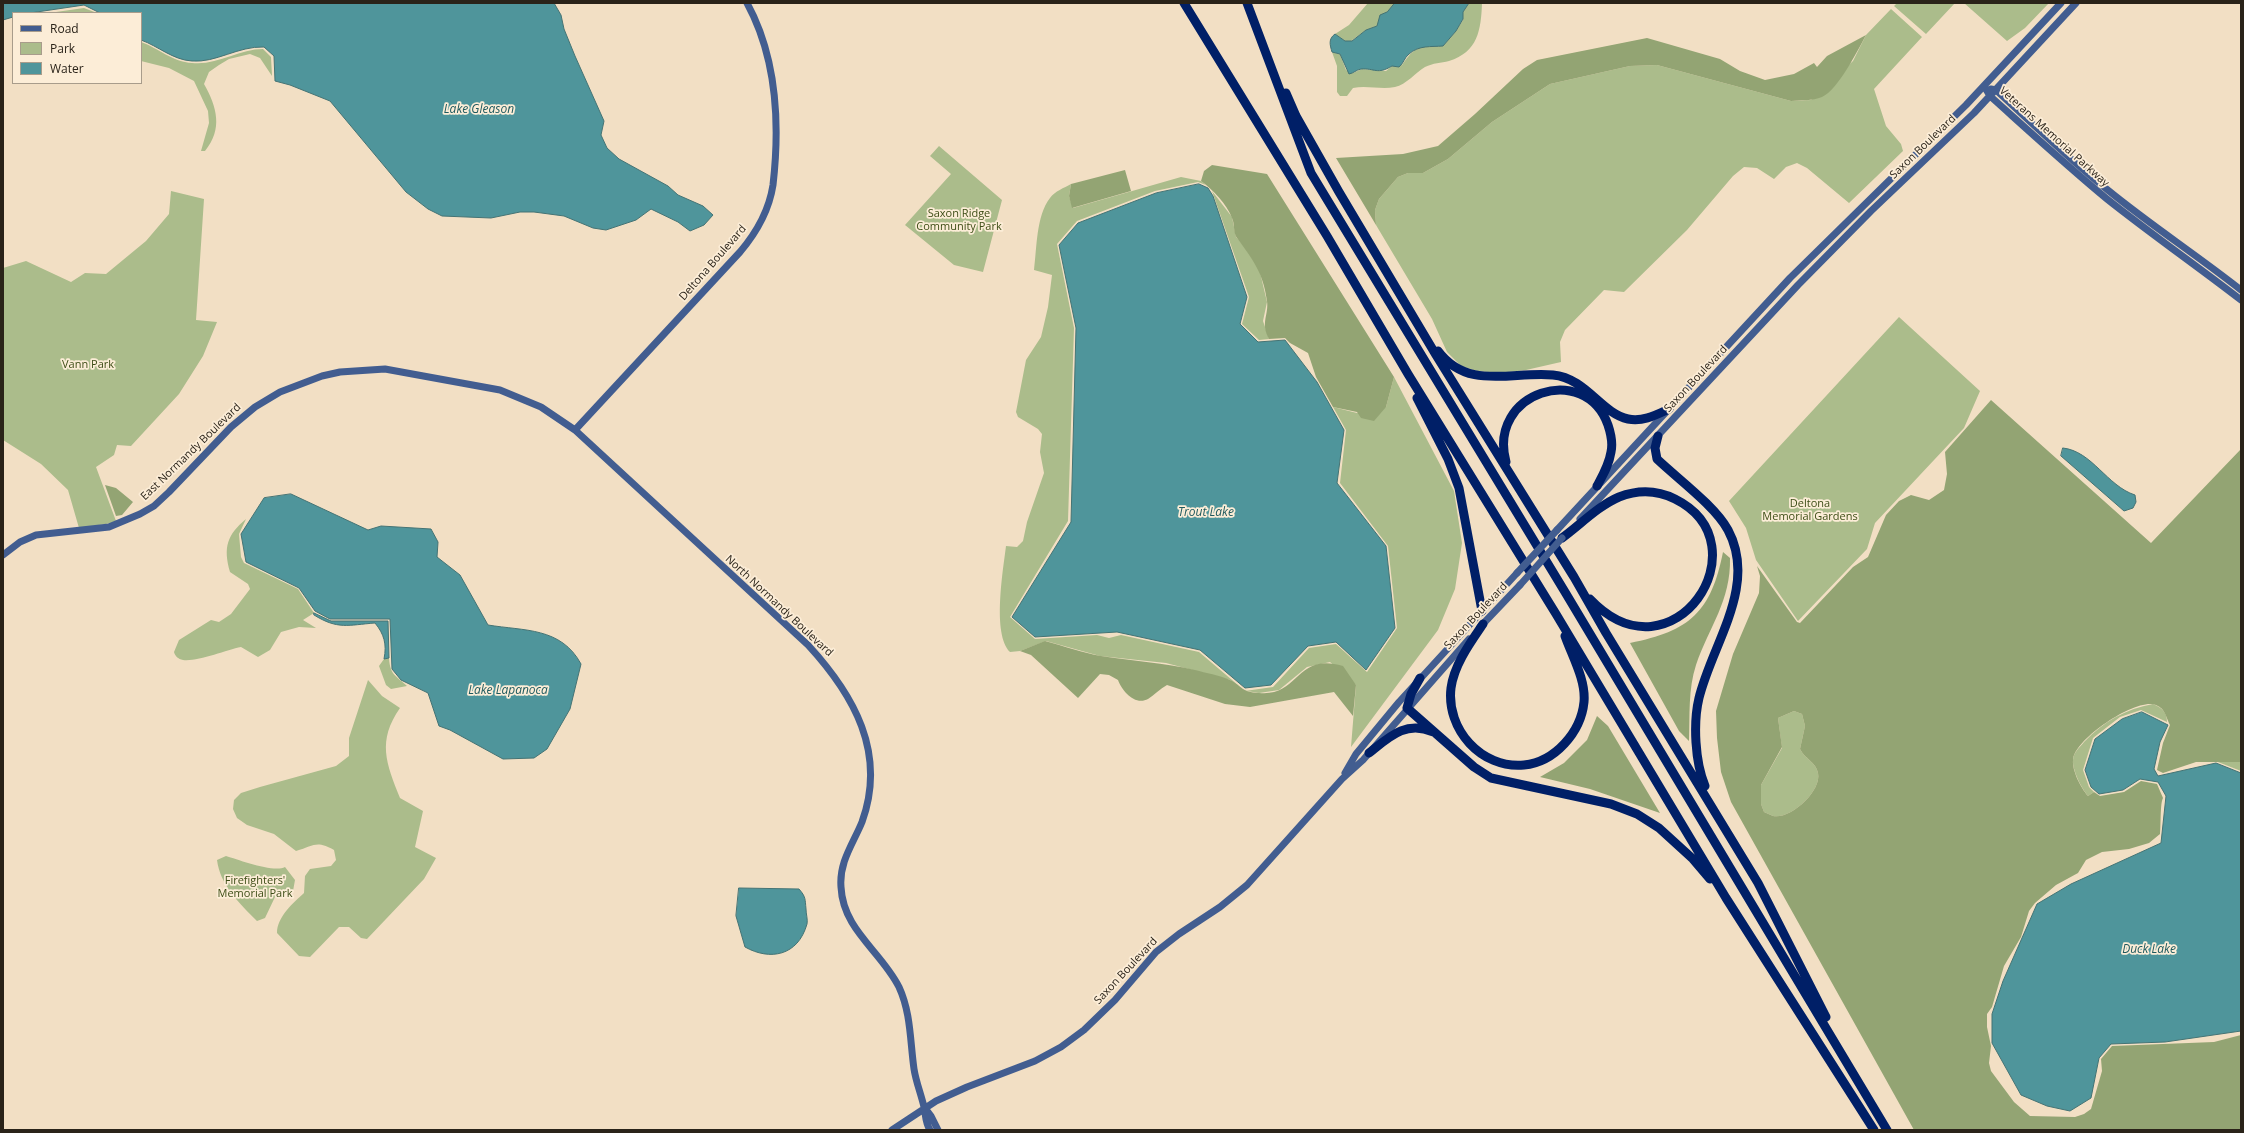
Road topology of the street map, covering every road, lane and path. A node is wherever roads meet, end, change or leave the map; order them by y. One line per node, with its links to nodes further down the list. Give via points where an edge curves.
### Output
1 (747, 3): 21 (main road, Deltona Boulevard, via 769,58 775,104 774,180 761,223 740,252)
2 (1184, 3): 19 (highway)
3 (1247, 3): 6 (highway)
4 (2061, 3): 7 (main road, Saxon Boulevard)
5 (2076, 3): 8 (main road, Saxon Boulevard)
6 (1255, 24): 18 (highway, via 1296,116 1338,192); 38 (highway, via 1312,173)
7 (1984, 86): 8 (main road, Veterans Memorial Parkway); 9 (main road, Veterans Memorial Parkway); 10 (main road, Saxon Boulevard, via 1925,147)
8 (1996, 90): 9 (main road, Saxon Boulevard); 15 (main road, Veterans Memorial Parkway, via 2108,190 2176,243)
9 (1990, 96): 12 (main road, Saxon Boulevard); 14 (main road, Veterans Memorial Parkway, via 2106,198)
10 (1864, 203): 11 (main road, Saxon Boulevard); 12 (main road, via 1855,220)
11 (1847, 220): 13 (main road, via 1847,229); 20 (main road, Saxon Boulevard, via 1735,336)
12 (1854, 228): 13 (main road, Saxon Boulevard)
13 (1842, 240): 22 (main road, Saxon Boulevard)
14 (2185, 258): 15 (main road); 17 (main road, Veterans Memorial Parkway)
15 (2209, 265): 16 (main road, Veterans Memorial Parkway)
16 (2241, 290)
17 (2241, 300)
18 (1419, 325): 20 (highway, via 1441,355 1466,372 1483,377 1553,375 1569,378 1615,413 1627,418 1647,418); 23 (highway)
19 (1408, 374): 28 (highway, via 1418,402 1448,459 1459,488); 29 (highway)
20 (1669, 409): 24 (main road, Saxon Boulevard)
21 (575, 430): 26 (main road, East Normandy Boulevard, via 541,407 500,390 386,369 340,372 292,387 255,407 231,427 154,506 140,514 109,527 36,535 20,542); 39 (main road, North Normandy Boulevard, via 808,645 841,685 858,716 867,742 871,777 869,799 842,866 840,886 843,904 851,924 890,971 899,987 906,1007 917,1083)
22 (1658, 436): 25 (main road, Saxon Boulevard); 36 (highway, via 1655,448 1657,459 1719,517 1733,542 1739,573 1729,614 1698,700 1696,739 1700,774)
23 (1510, 472): 24 (highway, via 1504,441 1506,427 1513,413 1534,395 1548,391 1566,391 1590,401 1602,413 1609,428 1612,452); 27 (highway)
24 (1598, 486): 28 (main road, Saxon Boulevard, bridge)
25 (1562, 538): 27 (highway, via 1617,498 1635,492 1647,492 1670,497 1683,504 1699,518 1710,541 1711,566 1703,592 1683,614 1658,625 1635,626 1612,618 1591,600); 30 (main road, Saxon Boulevard, bridge)
26 (3, 555)
27 (1574, 577): 36 (highway)
28 (1482, 610): 31 (main road, Saxon Boulevard)
29 (1556, 614): 30 (highway, via 1582,681 1582,716 1573,734 1561,747 1543,759 1524,765 1501,762 1483,755 1459,733 1454,722 1450,701 1451,687 1460,662); 37 (highway)
30 (1483, 624): 32 (main road, Saxon Boulevard)
31 (1420, 678): 32 (highway); 35 (main road, Saxon Boulevard, via 1356,754)
32 (1407, 708): 33 (highway); 34 (main road, Saxon Boulevard)
33 (1436, 734): 34 (highway, via 1420,728 1402,729); 37 (highway, via 1474,767 1491,778 1611,804 1637,814 1660,828)
34 (1369, 753): 35 (main road, Saxon Boulevard)
35 (1342, 779): 39 (main road, Saxon Boulevard, via 1247,886 1156,952 1115,1000 1084,1030 1061,1047 1035,1061 967,1087)
36 (1714, 811): 38 (highway, via 1774,911)
37 (1726, 898): 43 (highway)
38 (1856, 1079): 44 (highway)
39 (925, 1108): 40 (main road, Saxon Boulevard); 41 (main road, North Normandy Boulevard, via 925,1120); 42 (main road, North Normandy Boulevard)
40 (892, 1130)
41 (930, 1130)
42 (938, 1130)
43 (1874, 1130)
44 (1887, 1130)

